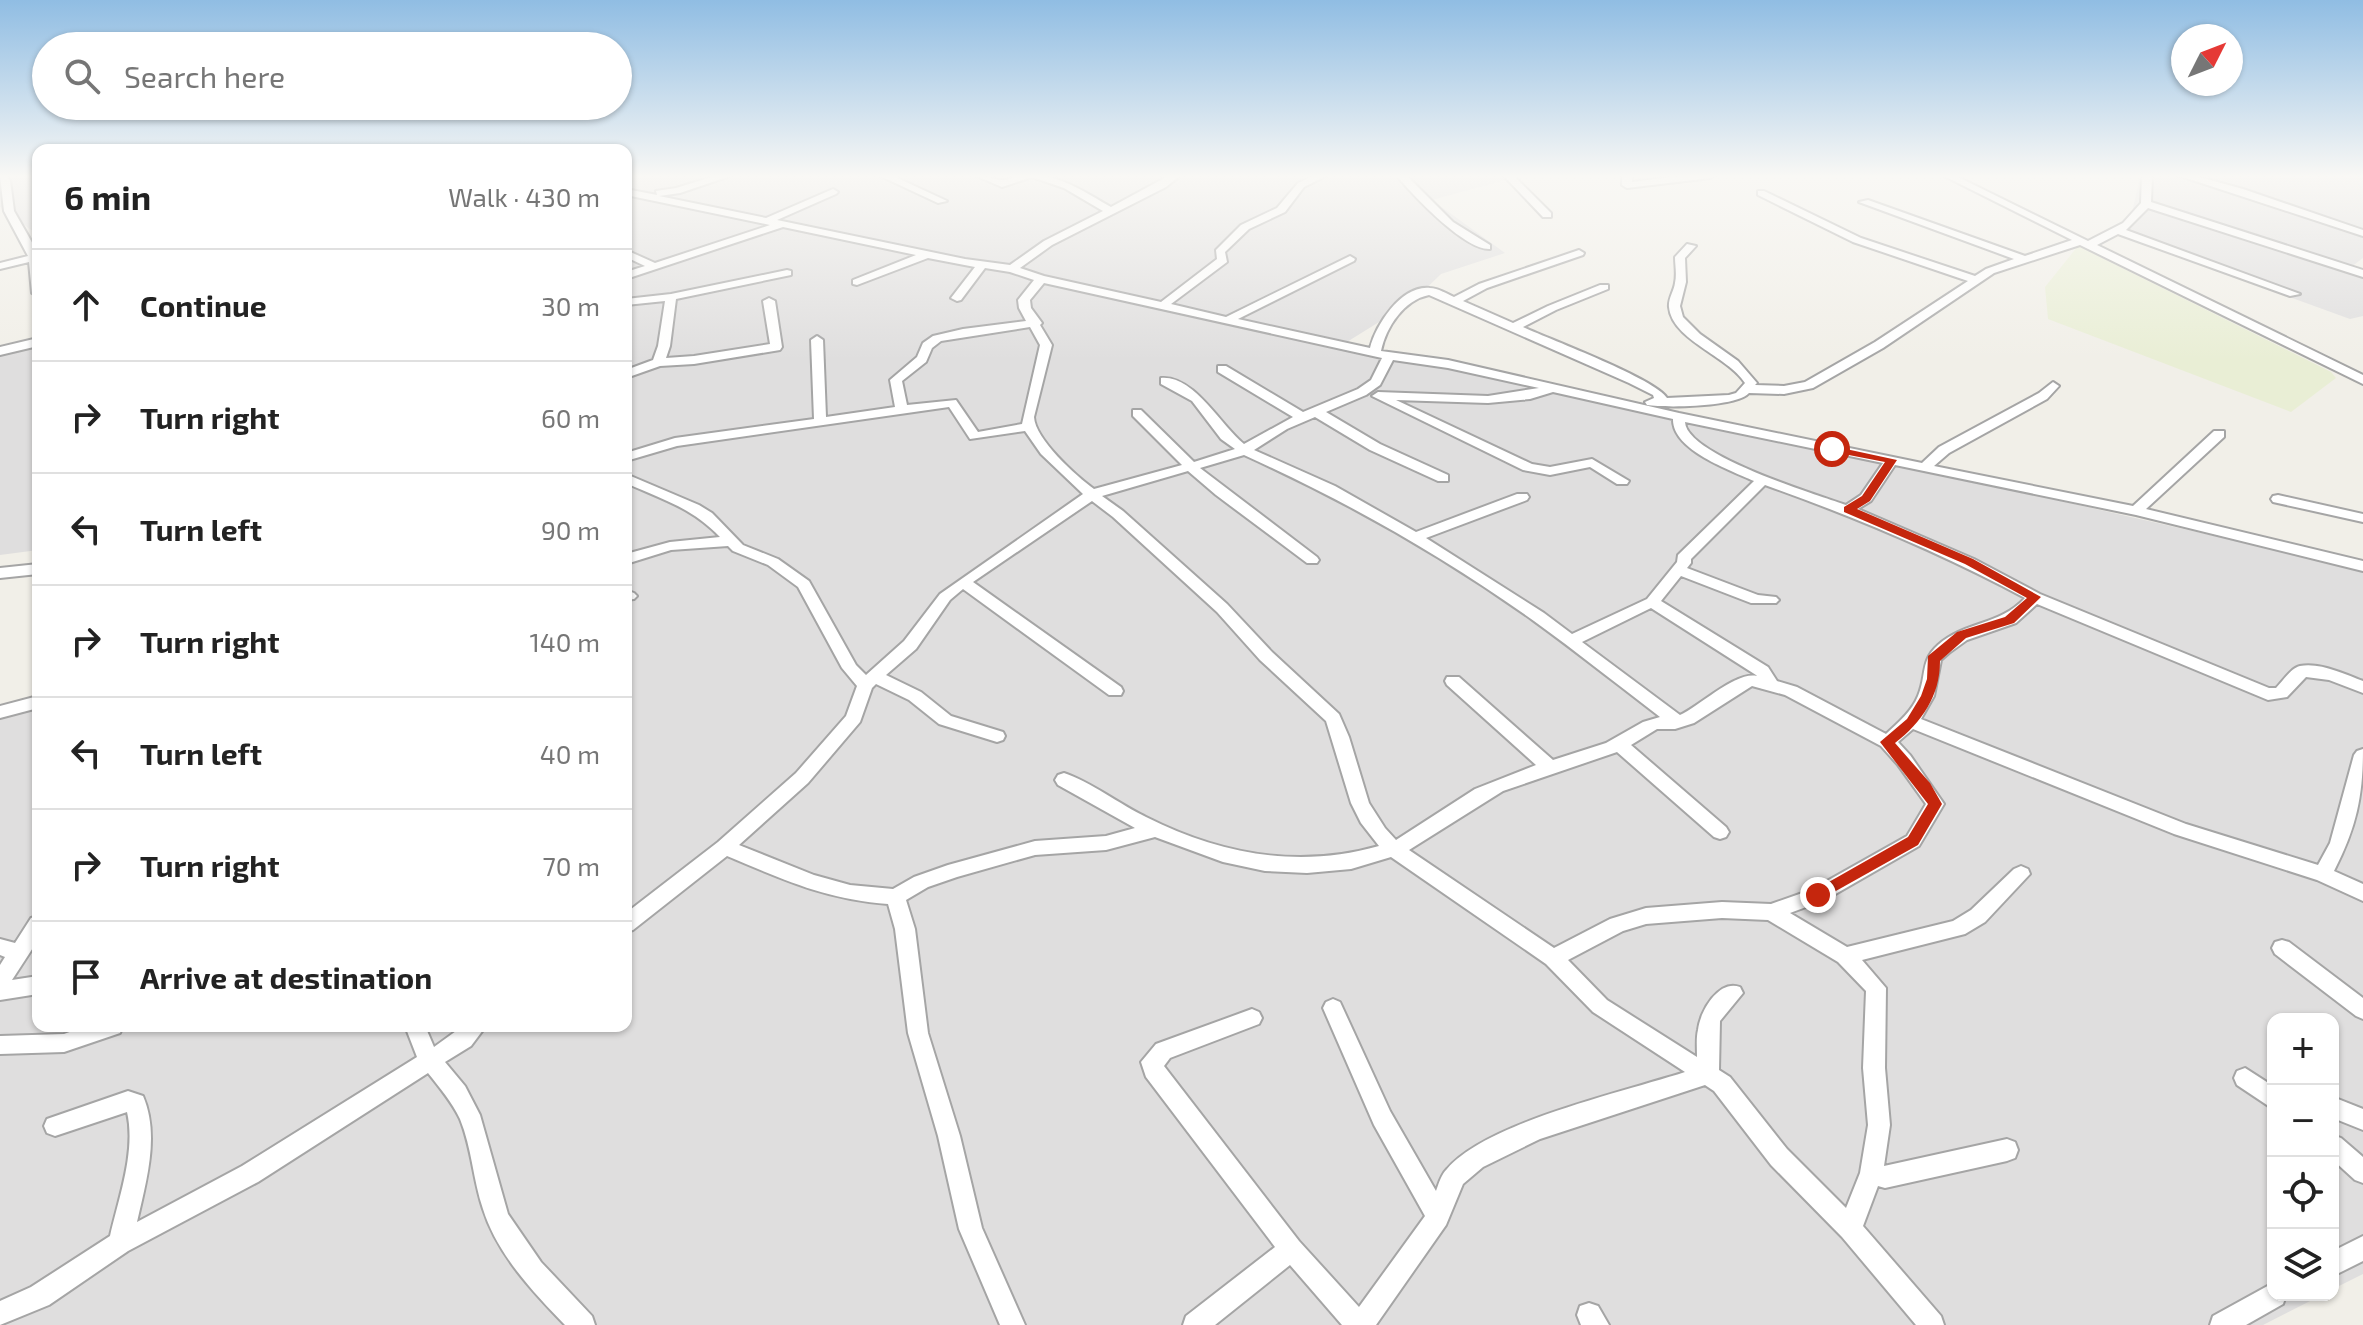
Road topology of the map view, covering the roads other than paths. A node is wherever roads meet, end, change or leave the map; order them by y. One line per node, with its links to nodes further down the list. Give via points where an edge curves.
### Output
1 (745, 237): 23 (street)
2 (845, 237): 16 (street)
3 (1060, 237): 24 (street)
4 (1235, 237): 38 (street, via 1220,252 1220,262)
5 (1470, 237): 14 (street)
6 (1850, 237): 29 (street)
7 (1961, 237): 20 (street)
8 (2072, 237): 12 (street)
9 (2100, 237): 12 (street)
10 (2136, 237): 32 (street)
11 (2248, 237): 27 (street)
12 (2084, 243): 20 (street); 49 (street)
13 (1691, 246): 53 (street, via 1680,257 1677,314 1698,337 1746,371)
14 (1486, 247)
15 (1579, 253): 37 (street)
16 (928, 254): 21 (street); 30 (street)
17 (32, 256): 22 (street)
18 (632, 256): 23 (street)
19 (1350, 259): 39 (street)
20 (2023, 259): 29 (street)
21 (982, 265): 24 (street); 34 (street)
22 (0, 266)
23 (656, 267): 26 (street)
24 (1012, 269): 28 (street)
25 (787, 273): 33 (street)
26 (632, 274)
27 (2363, 274)
28 (1041, 279): 38 (street); 40 (street, via 1024,300)
29 (1977, 280): 53 (street, via 1809,385)
30 (857, 282)
31 (1604, 287): 41 (street)
32 (2294, 294)
33 (671, 297): 35 (street); 46 (street)
34 (957, 298)
35 (632, 301)
36 (769, 301): 46 (street, via 776,347)
37 (1455, 301): 41 (street); 45 (street, via 1419,291 1383,326)
38 (1165, 304): 39 (street)
39 (1228, 320): 45 (street)
40 (1036, 323): 57 (street, via 937,338 896,380); 62 (street, via 1046,345 1030,397)
41 (1515, 327): 56 (street, via 1650,388)
42 (817, 340): 61 (street)
43 (32, 343): 44 (street)
44 (0, 351)
45 (1382, 354): 52 (street); 54 (street)
46 (658, 362): 48 (street)
47 (1222, 369): 59 (street)
48 (632, 372)
49 (2363, 380)
50 (1165, 381): 64 (street, via 1196,398)
51 (2053, 386): 67 (street)
52 (1551, 388): 54 (street, via 1491,399); 55 (street)
53 (1749, 389): 56 (street, via 1729,399)
54 (1370, 394): 59 (street); 72 (street, via 1514,462 1550,471 1592,463)
55 (1609, 401): 56 (street); 60 (street)
56 (1662, 401)
57 (902, 410): 61 (street); 62 (street, via 952,403 975,436)
58 (1137, 413): 68 (street)
59 (1311, 415): 64 (street); 69 (street)
60 (1679, 417): 66 (street); 70 (street, via 1679,429 1699,450)
61 (820, 421): 65 (street, via 675,442)
62 (1028, 427): 73 (street)
63 (2219, 434): 77 (street)
64 (1244, 450): 68 (street); 79 (street, via 1330,489)
65 (632, 455)
66 (1892, 460): 67 (street); 76 (street, via 1866,498)
67 (1926, 466): 77 (street)
68 (1190, 467): 73 (street); 82 (street)
69 (1443, 478)
70 (1763, 480): 76 (street); 85 (street, via 1683,558)
71 (632, 481): 80 (street, via 694,508)
72 (1622, 481)
73 (1091, 495): 87 (street); 110 (street, via 1222,608 1333,718 1357,801 1373,831)
74 (1522, 497): 79 (street)
75 (2278, 499): 78 (street)
76 (1848, 510): 88 (street)
77 (2136, 511): 83 (street)
78 (2363, 518)
79 (1416, 537): 91 (street)
80 (731, 541): 81 (street, via 670,546); 92 (street, via 804,584 850,668)
81 (632, 557)
82 (1312, 560)
83 (2363, 566)
84 (32, 570): 86 (street)
85 (1678, 570): 89 (street, via 1756,600); 90 (street)
86 (0, 573)
87 (963, 582): 92 (street, via 945,597 910,645); 96 (street)
88 (2035, 597): 95 (street, via 2268,694 2281,693 2302,671); 100 (street, via 2009,620 1961,635 1941,650 1933,659 1928,696)
89 (1771, 600)
90 (1652, 602): 91 (street); 94 (street, via 1762,671)
91 (1570, 641): 99 (street)
92 (870, 681): 101 (street, via 915,696 945,720); 109 (street, via 854,718 802,778)
93 (1453, 681): 105 (street)
94 (1771, 685): 99 (street, via 1751,680); 102 (street)
95 (2363, 687)
96 (1115, 691)
97 (32, 704): 98 (street)
98 (0, 712)
99 (1678, 722): 103 (street, via 1654,724)
100 (1912, 722): 102 (street); 112 (street, via 2180,829)
101 (997, 736)
102 (1887, 742): 115 (street, via 1935,804 1925,825 1913,841 1877,864)
103 (1619, 744): 105 (street); 108 (street)
104 (2363, 755): 112 (street, via 2339,843)
105 (1549, 767): 110 (street, via 1482,794)
106 (1064, 780): 107 (street)
107 (1155, 830): 110 (street, via 1270,867 1339,863); 114 (street, via 1106,843 1035,848 955,870)
108 (1720, 832)
109 (725, 847): 114 (street, via 823,886); 116 (street)
110 (1393, 849): 122 (street)
111 (2021, 874): 121 (street, via 1958,928)
112 (2323, 874): 113 (street)
113 (2363, 893)
114 (896, 897): 154 (street, via 918,1033 971,1229)
115 (1771, 912): 121 (street); 122 (street, via 1646,916)
116 (632, 919)
117 (32, 934): 120 (street)
118 (0, 947): 120 (street)
119 (2282, 948): 128 (street)
120 (21, 953): 123 (street)
121 (1845, 956): 144 (street, via 1876,988 1879,1125)
122 (1553, 958): 135 (street, via 1600,1006)
123 (0, 982)
124 (32, 986): 125 (street)
125 (0, 991)
126 (1733, 993): 135 (street, via 1707,1020)
127 (1333, 1008): 145 (street, via 1382,1118)
128 (2363, 1010)
129 (1252, 1018): 149 (street, via 1163,1051 1152,1062)
130 (96, 1032): 133 (street, via 64,1043)
131 (416, 1032): 134 (street)
132 (470, 1032): 134 (street)
133 (0, 1045)
134 (429, 1062): 147 (street, via 250,1174); 153 (street, via 463,1102 484,1159 495,1212 507,1235)
135 (1708, 1074): 145 (street, via 1489,1150 1453,1179); 146 (street)
136 (2245, 1078): 137 (street)
137 (2267, 1094)
138 (2339, 1110): 139 (street)
139 (2363, 1120)
140 (55, 1126): 147 (street, via 135,1103 140,1112 139,1144)
141 (2007, 1150): 144 (street, via 1885,1177)
142 (2339, 1151): 143 (street)
143 (2363, 1172)
144 (1871, 1173): 146 (street)
145 (1438, 1217): 156 (street)
146 (1850, 1229): 157 (street)
147 (120, 1243): 152 (street)
148 (2363, 1248): 150 (street)
149 (1291, 1249): 155 (street); 156 (street)
150 (2339, 1261)
151 (2267, 1299): 158 (street)
152 (3, 1317)
153 (579, 1324)
154 (1013, 1325)
155 (1195, 1325)
156 (1359, 1325)
157 (1932, 1325)
158 (2222, 1325)

